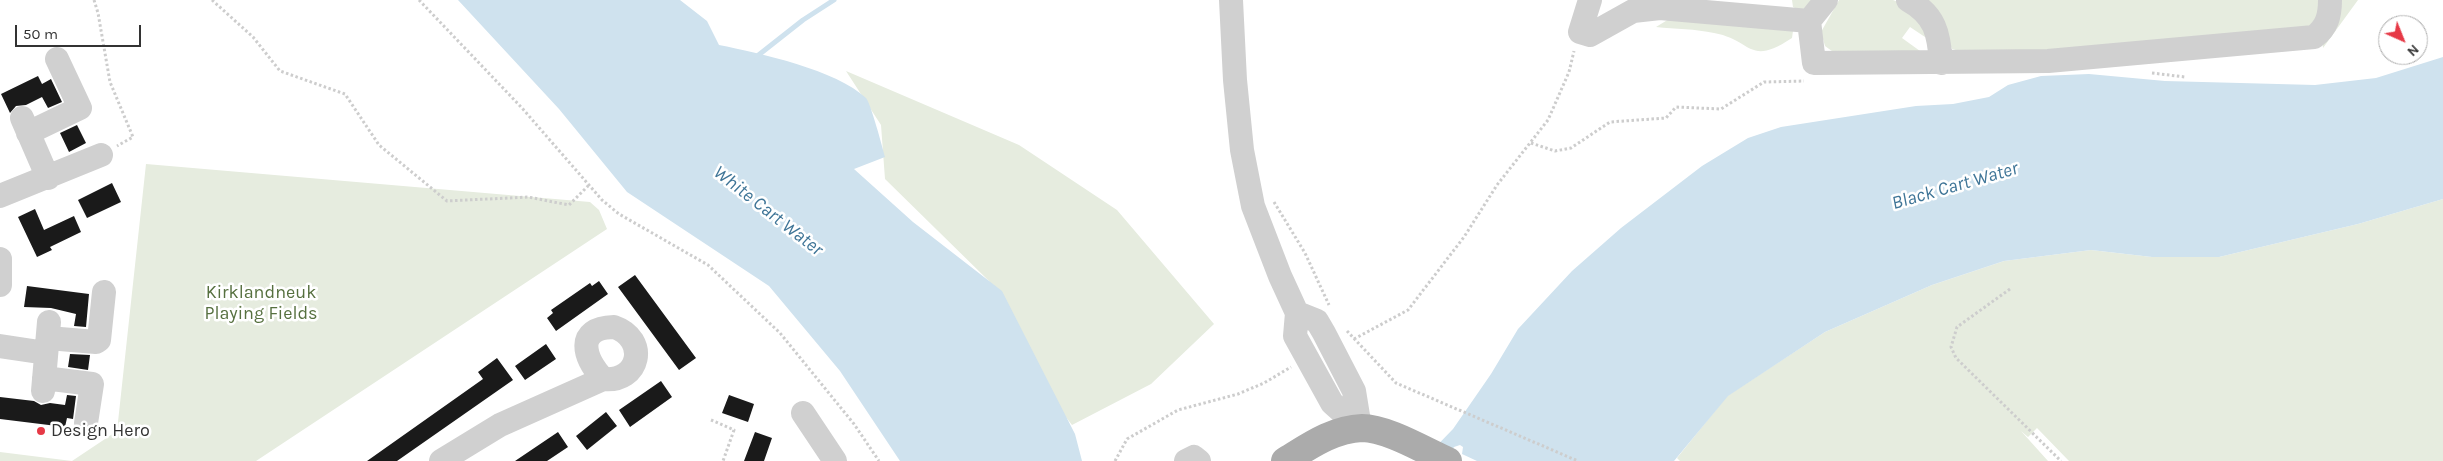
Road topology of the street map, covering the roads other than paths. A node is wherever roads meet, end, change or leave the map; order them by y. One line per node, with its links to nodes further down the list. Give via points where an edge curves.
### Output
1 (1231, 0): 22 (street, via 1234,80 1242,150 1253,206 1297,313 1317,321 1354,391)
2 (1590, 0): 8 (street)
3 (1628, 0): 8 (street)
4 (1826, 0): 7 (street)
5 (1908, 0): 10 (street, via 1930,18 1940,36)
6 (2330, 0): 10 (street, via 2328,20 2314,37 2048,61)
7 (1809, 21): 8 (street, via 1660,8 1632,11); 10 (street, via 1814,63)
8 (1585, 33)
9 (57, 59): 12 (street, via 80,108 25,125)
10 (1941, 63)
11 (102, 155): 12 (street)
12 (48, 178): 13 (street)
13 (0, 196)
14 (0, 259): 15 (street)
15 (0, 285)
16 (104, 292): 17 (street, via 96,342)
17 (48, 338): 18 (street); 21 (street, via 44,384 92,384)
18 (0, 346)
19 (603, 379): 23 (street, via 500,425)
20 (804, 413): 24 (street)
21 (86, 423)
22 (1360, 428): 27 (main road, via 1320,440); 28 (main road, via 1397,438)
23 (441, 461)
24 (835, 461)
25 (1186, 461): 26 (street, via 1194,457)
26 (1199, 461)
27 (1285, 461)
28 (1448, 461)

